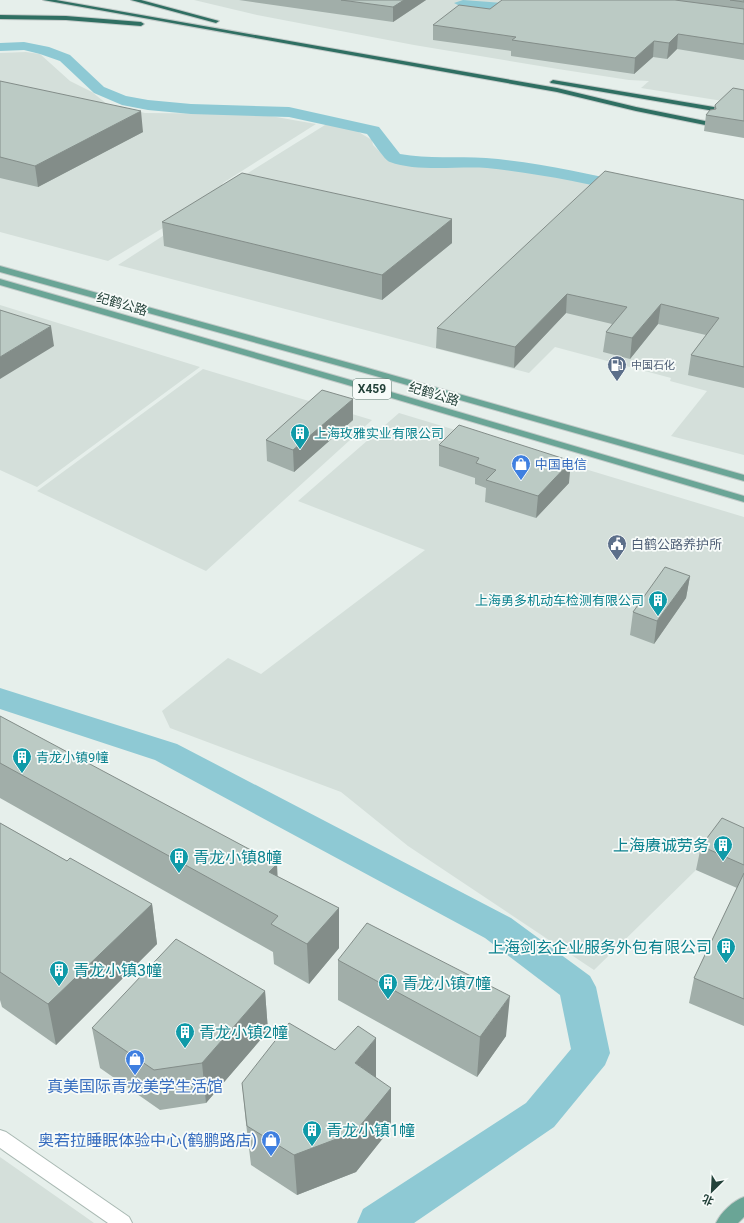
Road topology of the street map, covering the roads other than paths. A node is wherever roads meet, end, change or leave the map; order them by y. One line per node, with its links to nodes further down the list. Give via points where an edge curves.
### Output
1 (46, 0): 4 (highway)
2 (66, 0): 4 (highway)
3 (134, 0): 6 (highway)
4 (76, 3): 8 (highway); 9 (highway)
5 (0, 17): 9 (highway, via 110,21)
6 (222, 23)
7 (259, 30): 8 (highway)
8 (281, 35): 10 (highway)
9 (271, 40): 11 (highway, via 557,90)
10 (720, 110)
11 (710, 124)
12 (0, 269): 14 (main road, 纪鹤公路 / X459, via 361,368)
13 (0, 283): 15 (main road, 纪鹤公路 / X459, via 344,381)
14 (744, 478)
15 (744, 500)
16 (0, 1138): 18 (street)
17 (744, 1205): 19 (main road)
18 (123, 1223)
19 (725, 1223)

